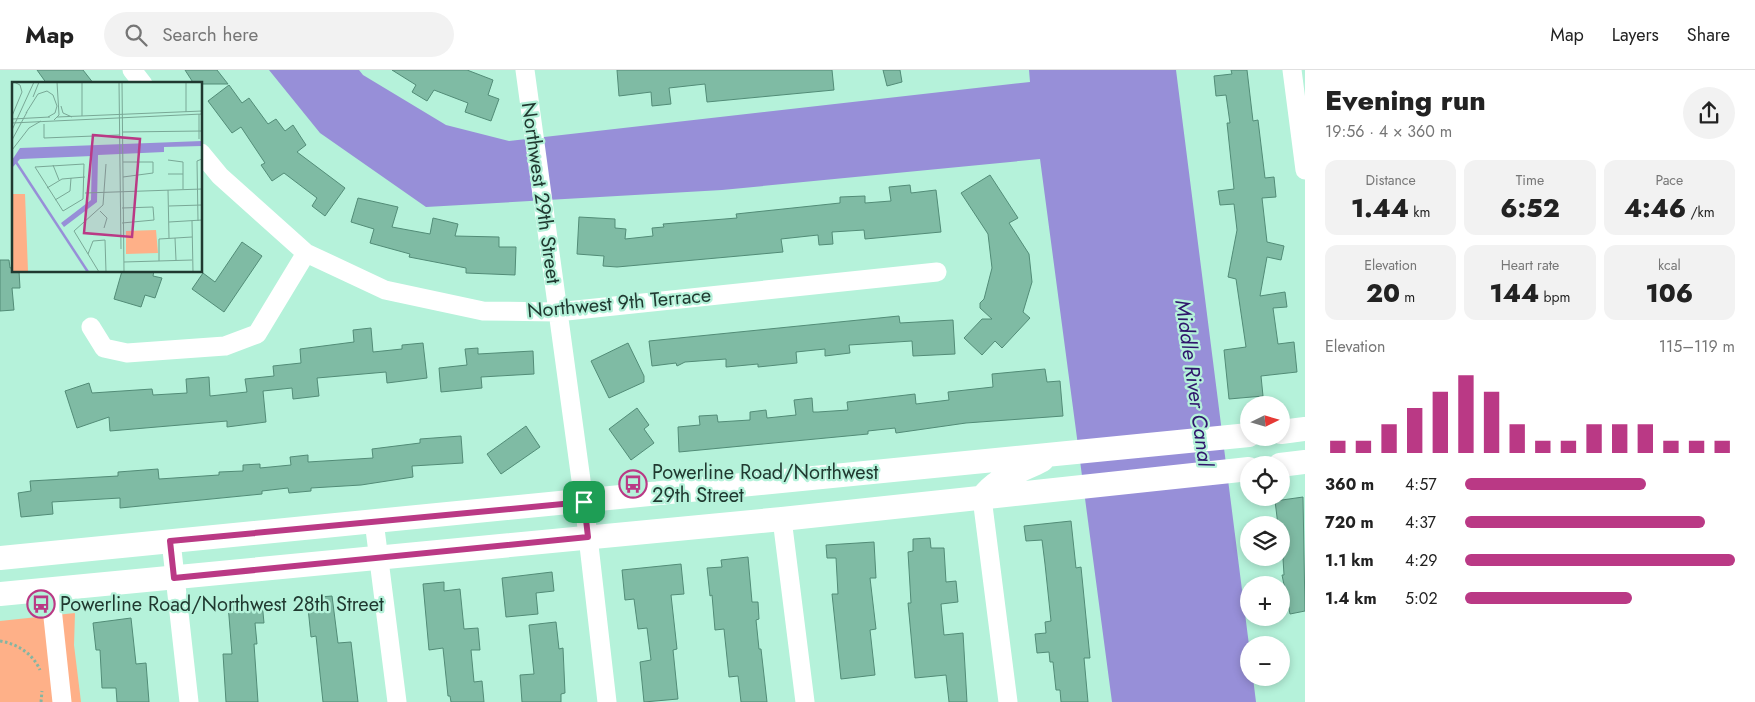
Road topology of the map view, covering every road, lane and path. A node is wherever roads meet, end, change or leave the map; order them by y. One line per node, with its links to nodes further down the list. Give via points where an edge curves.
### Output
1 (132, 70): 4 (street)
2 (525, 70): 9 (street, Northwest 29th Street)
3 (1292, 70): 6 (street)
4 (141, 82)
5 (202, 155): 7 (street, Northwest 9th Terrace, via 220,176)
6 (1305, 170)
7 (306, 253): 9 (street, Northwest 9th Terrace, via 385,290 402,294 484,311); 10 (street, via 257,334 225,346 127,353 104,348)
8 (937, 272): 9 (street, Northwest 9th Terrace)
9 (557, 312): 17 (street, Northwest 29th Street)
10 (91, 327)
11 (1305, 430): 12 (main road)
12 (1290, 431)
13 (1240, 436): 14 (main road)
14 (1064, 453): 16 (main road, via 1000,480 990,486); 17 (main road)
15 (1240, 470): 16 (main road)
16 (982, 498): 18 (main road); 36 (street)
17 (584, 502): 19 (main road); 20 (street, Northwest 29th Street)
18 (782, 518): 20 (main road); 35 (street)
19 (374, 521): 21 (main road); 23 (street)
20 (588, 537): 23 (main road); 34 (street, Northwest 29th Street)
21 (170, 541): 22 (main road); 24 (street)
22 (0, 558)
23 (378, 558): 24 (main road); 33 (street)
24 (174, 578): 25 (main road); 32 (street)
25 (50, 589): 26 (main road); 31 (street)
26 (0, 594)
27 (0, 641): 28 (path, via 18,646 31,656)
28 (40, 676)
29 (41, 683): 30 (path)
30 (41, 702)
31 (62, 702)
32 (189, 702)
33 (397, 702)
34 (607, 702)
35 (806, 702)
36 (1008, 702)

